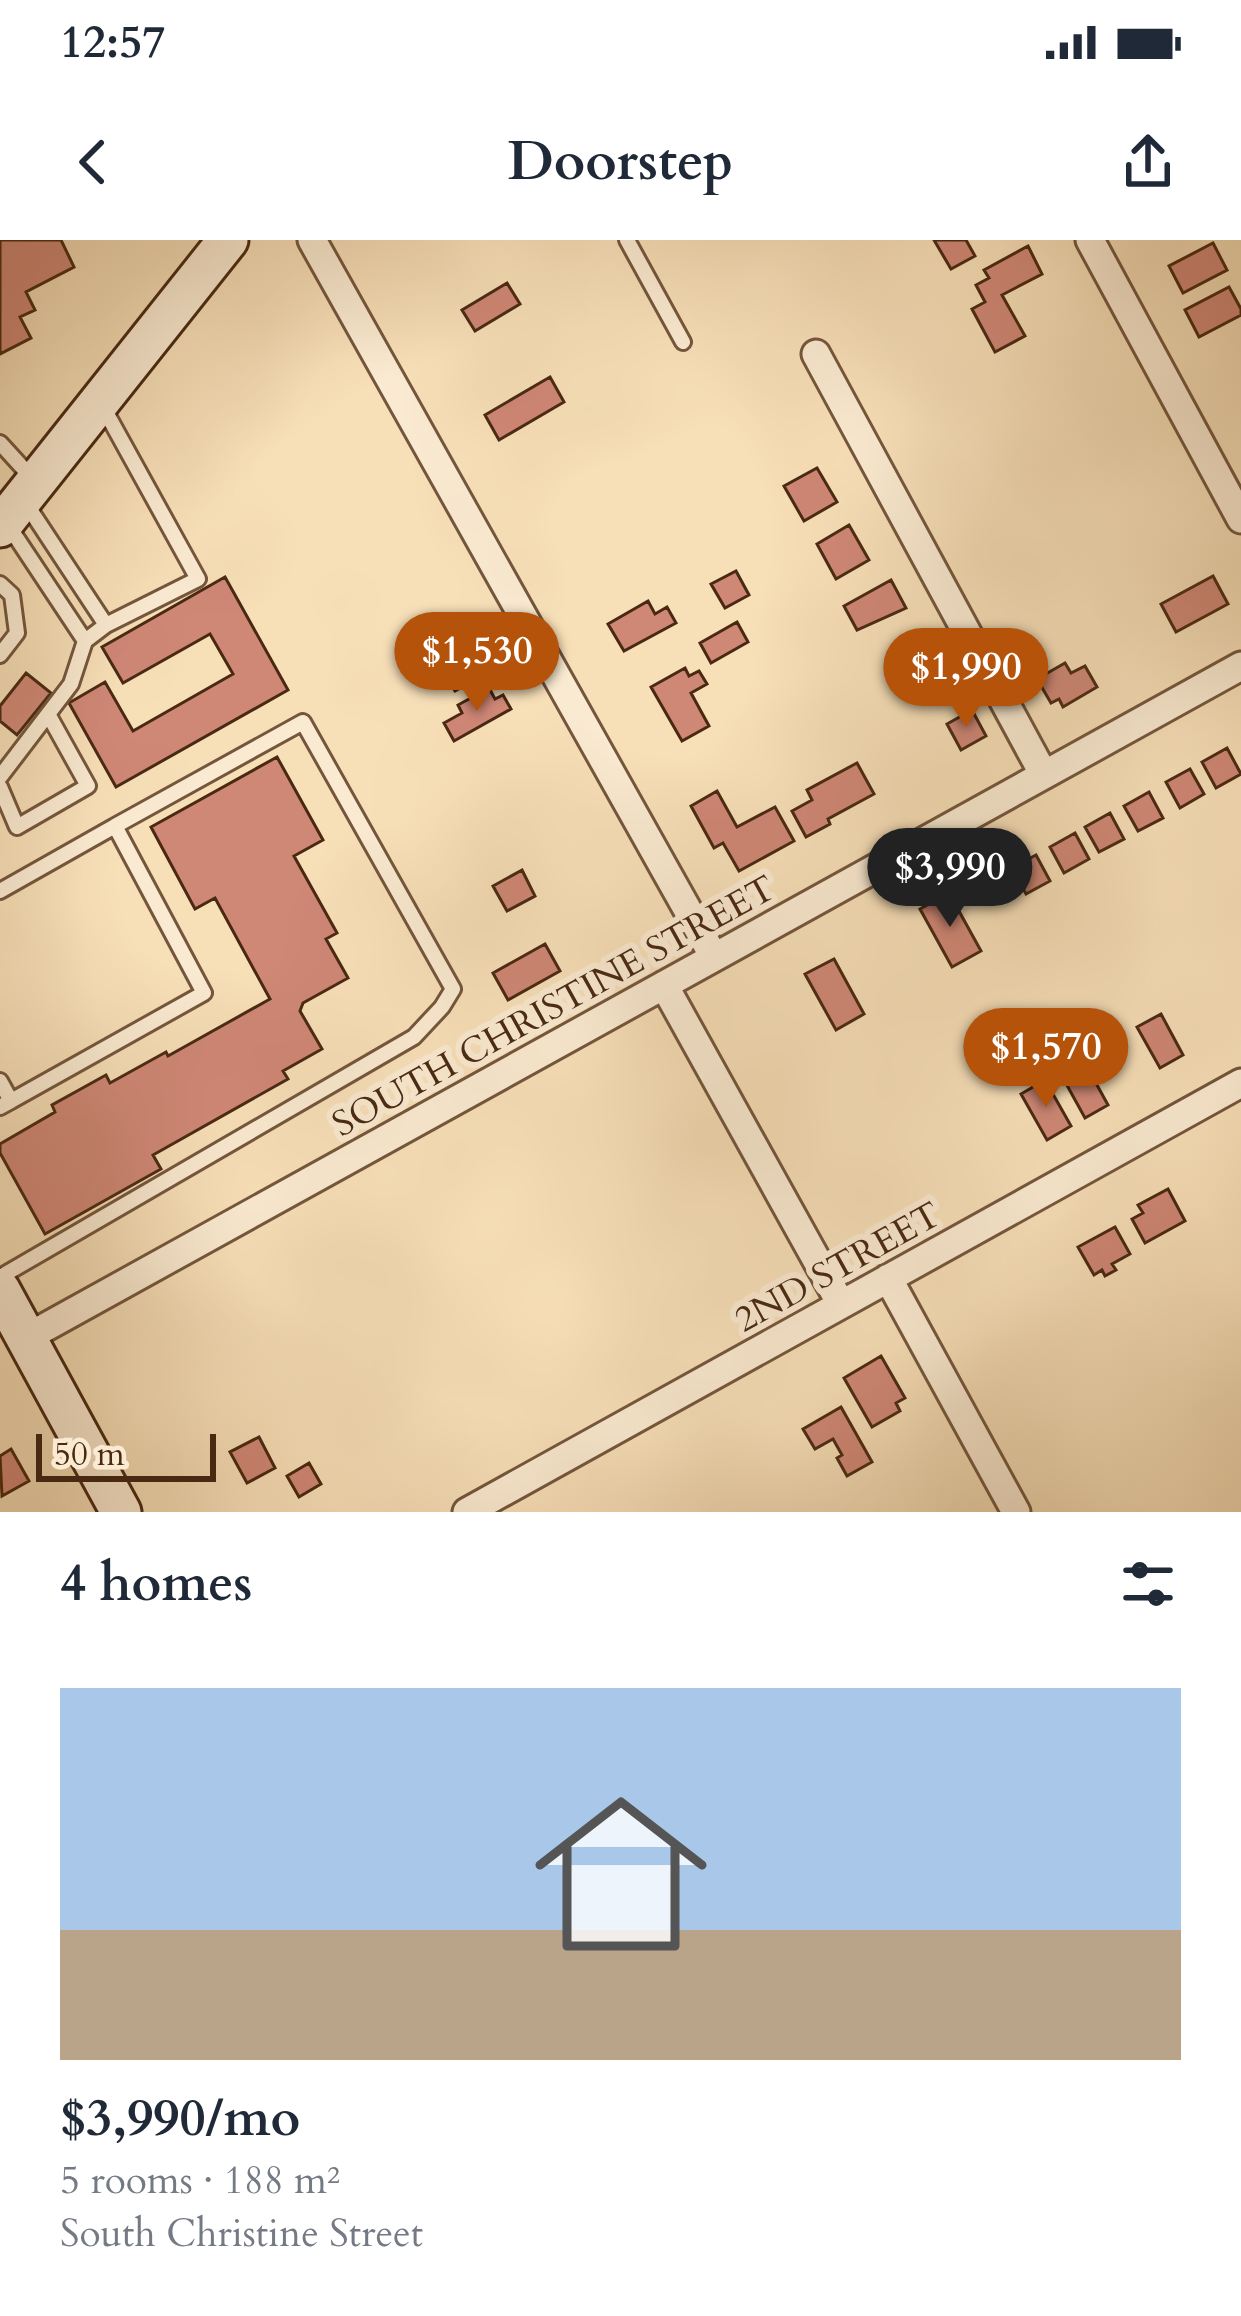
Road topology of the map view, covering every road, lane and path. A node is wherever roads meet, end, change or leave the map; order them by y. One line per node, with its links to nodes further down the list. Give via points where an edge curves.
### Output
1 (228, 240): 7 (main road)
2 (312, 240): 23 (street)
3 (627, 240): 5 (lane)
4 (1090, 240): 9 (street)
5 (683, 342)
6 (816, 354): 18 (street)
7 (99, 401): 10 (main road); 13 (lane, via 199,579)
8 (0, 443): 10 (lane)
9 (1231, 476): 11 (street)
10 (16, 507): 13 (lane); 14 (lane)
11 (1241, 519)
12 (0, 584): 15 (lane, via 11,595 17,633)
13 (106, 625): 14 (lane)
14 (85, 641): 17 (lane, via 70,685)
15 (0, 655)
16 (1241, 666): 18 (street, SOUTH CHRISTINE STREET)
17 (48, 714): 19 (lane); 20 (lane, via 88,785 17,826)
18 (1044, 775): 23 (street, SOUTH CHRISTINE STREET)
19 (0, 777)
20 (0, 787)
21 (115, 826): 22 (lane); 27 (lane, via 204,993); 28 (lane, via 303,722 453,989 414,1037)
22 (0, 891)
23 (715, 957): 24 (street, SOUTH CHRISTINE STREET)
24 (664, 985): 31 (street); 32 (street, SOUTH CHRISTINE STREET)
25 (0, 1081): 27 (lane)
26 (1241, 1083): 29 (street, 2ND STREET)
27 (5, 1104)
28 (0, 1277)
29 (888, 1278): 31 (street, 2ND STREET); 35 (street)
30 (0, 1290): 32 (main road)
31 (841, 1304): 34 (street, 2ND STREET)
32 (26, 1338): 33 (main road)
33 (121, 1512)
34 (467, 1512)
35 (1016, 1512)

